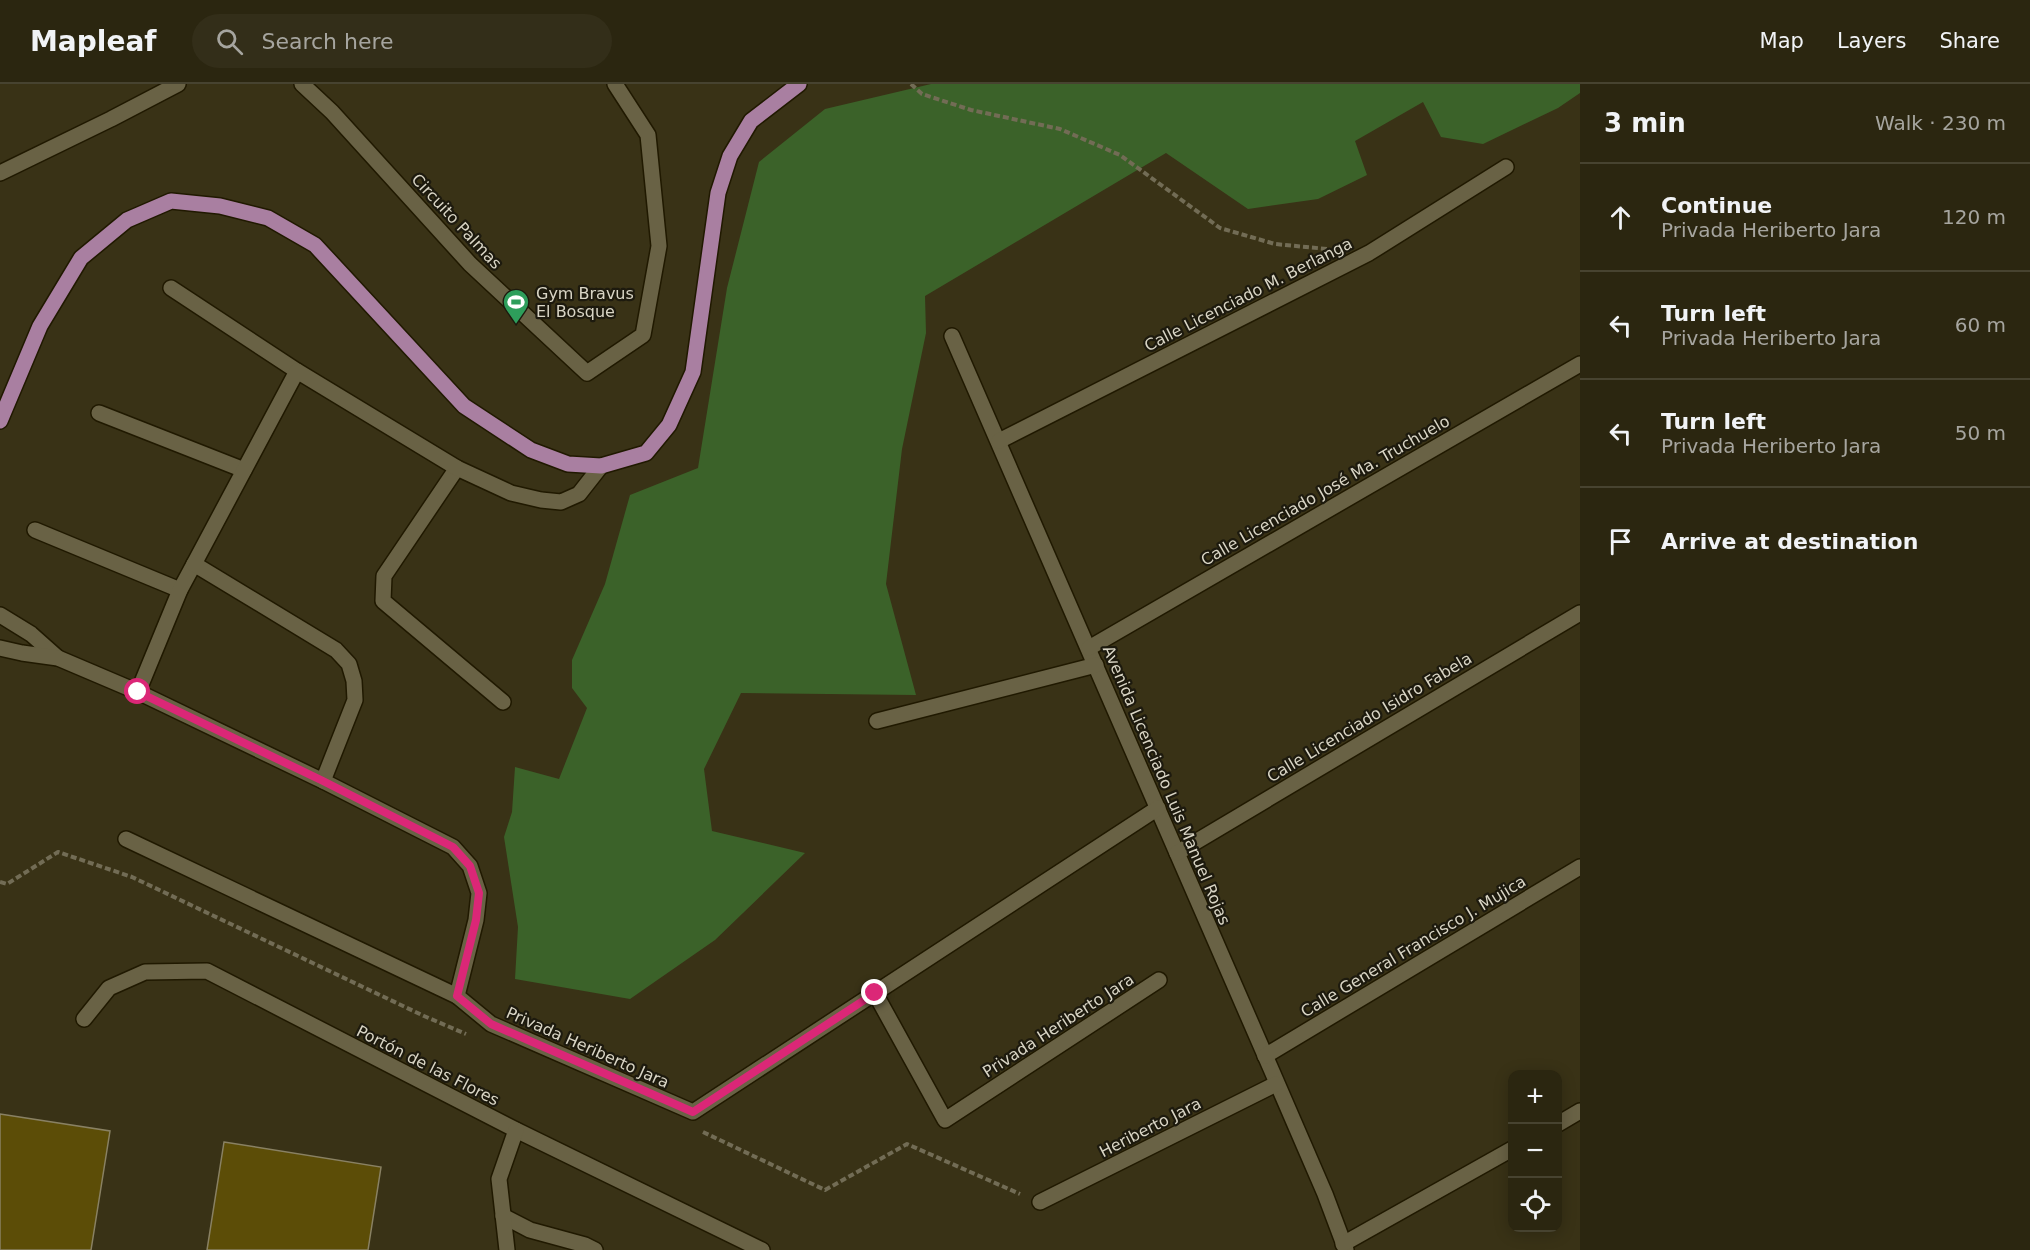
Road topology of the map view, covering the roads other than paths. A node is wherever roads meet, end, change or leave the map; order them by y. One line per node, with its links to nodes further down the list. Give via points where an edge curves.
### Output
1 (178, 84): 6 (street)
2 (302, 84): 3 (street, Circuito Palmas, via 470,264 587,374 643,334 659,246 648,135)
3 (615, 84)
4 (800, 84): 14 (main road, via 751,121 730,156 718,193 693,372 669,425 646,453)
5 (1506, 167): 13 (street, Calle Licenciado M. Berlanga, via 1369,253)
6 (0, 173)
7 (171, 288): 10 (street)
8 (952, 336): 13 (street, Avenida Licenciado Luis Manuel Rojas)
9 (1580, 364): 23 (street, Calle Licenciado José Ma. Truchuelo)
10 (297, 371): 15 (street); 16 (street)
11 (99, 413): 16 (street)
12 (0, 421): 14 (main road, via 39,326 81,258 127,219 171,201 220,206 268,218 315,245 464,406 531,450 568,464)
13 (999, 441): 23 (street, Avenida Licenciado Luis Manuel Rojas)
14 (602, 466): 15 (street, via 579,494 561,502 511,493)
15 (457, 468): 27 (street, via 384,576 383,601)
16 (244, 470): 18 (street)
17 (35, 530): 19 (street)
18 (194, 564): 19 (street); 29 (street, via 336,650 349,664 356,700)
19 (180, 590): 26 (street)
20 (1580, 613): 32 (street, Calle Licenciado Isidro Fabela)
21 (0, 615): 24 (street, via 31,634)
22 (0, 648): 24 (street)
23 (1089, 648): 25 (street, Avenida Licenciado Luis Manuel Rojas)
24 (58, 658): 26 (street)
25 (1096, 665): 28 (street); 30 (street, Avenida Licenciado Luis Manuel Rojas)
26 (138, 692): 29 (street)
27 (503, 702)
28 (877, 721)
29 (323, 781): 36 (street, via 453,847 470,866 479,893)
30 (1158, 808): 32 (street, Avenida Licenciado Luis Manuel Rojas); 35 (street)
31 (126, 838): 36 (street)
32 (1177, 853): 38 (street, Avenida Licenciado Luis Manuel Rojas)
33 (1580, 867): 38 (street, Calle General Francisco J. Mujica)
34 (1159, 980): 35 (street, Privada Heriberto Jara, via 945,1120)
35 (875, 993): 36 (street, Privada Heriberto Jara, via 693,1112 491,1024)
36 (457, 996)
37 (84, 1019): 42 (street, Portón de las Flores, via 109,988 146,972 207,971)
38 (1265, 1056): 39 (street, Avenida Licenciado Luis Manuel Rojas)
39 (1276, 1084): 44 (street, Heriberto Jara); 46 (street, Avenida Licenciado Luis Manuel Rojas)
40 (1580, 1111): 41 (street)
41 (1562, 1121)
42 (516, 1130): 45 (street, via 499,1179); 49 (street, Portón de las Flores)
43 (1508, 1151): 46 (street)
44 (1040, 1202)
45 (503, 1216): 47 (street); 48 (street, via 530,1230)
46 (1345, 1247)
47 (507, 1250)
48 (595, 1250)
49 (762, 1250)

